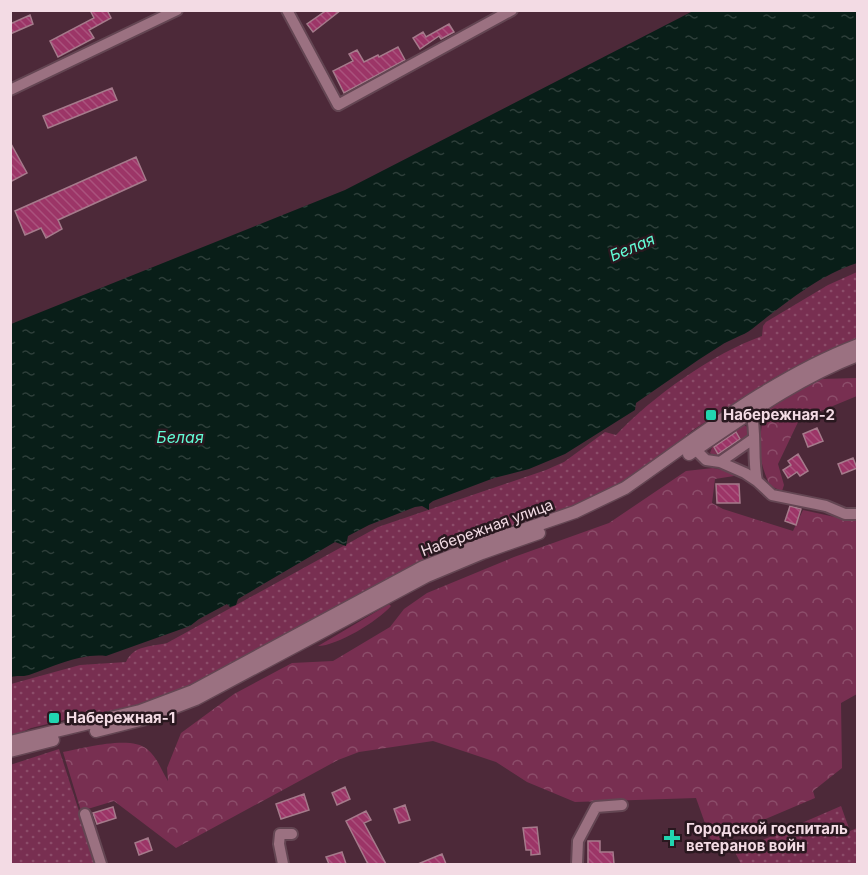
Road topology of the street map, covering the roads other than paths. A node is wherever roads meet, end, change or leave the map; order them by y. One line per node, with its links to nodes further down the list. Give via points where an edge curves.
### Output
1 (177, 10): 4 (street)
2 (287, 10): 3 (street, via 338,105)
3 (512, 10)
4 (10, 90)
5 (858, 345): 13 (street, Набережная улица, via 819,360 776,384 625,488 555,519 423,567 193,691 140,711)
6 (858, 355): 7 (street, Набережная улица, via 801,380)
7 (751, 412): 8 (street); 9 (street, Набережная улица)
8 (753, 439): 10 (street); 11 (street)
9 (696, 450): 10 (street, via 706,460); 14 (street, Набережная улица, via 608,505 427,576 179,706 144,719)
10 (720, 462): 11 (street)
11 (757, 481): 12 (street, via 772,495)
12 (858, 514)
13 (10, 742)
14 (10, 751)
15 (622, 805): 20 (street, via 596,807 578,841)
16 (85, 814): 18 (street)
17 (292, 834): 19 (street, via 280,834)
18 (101, 864)
19 (283, 864)
20 (577, 864)

